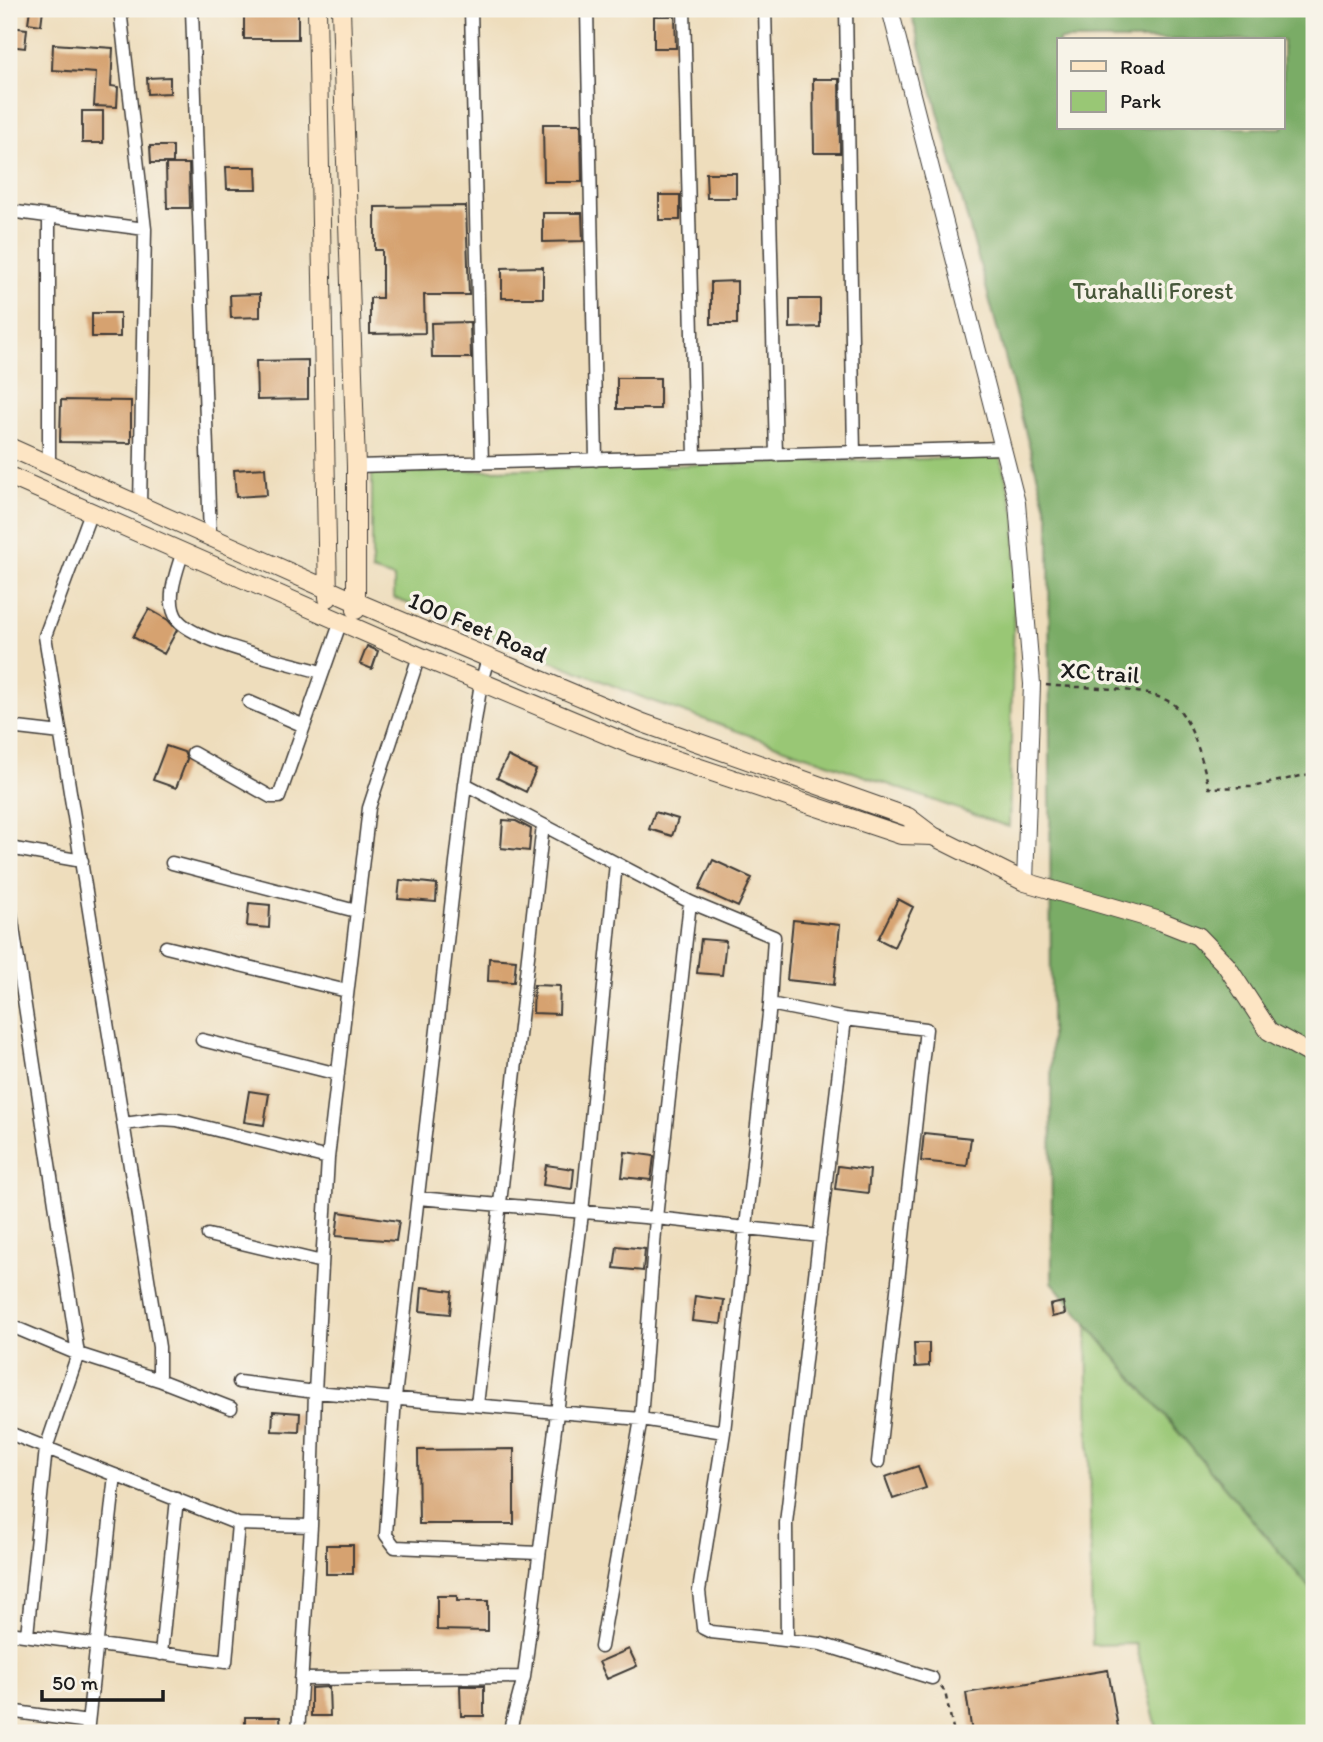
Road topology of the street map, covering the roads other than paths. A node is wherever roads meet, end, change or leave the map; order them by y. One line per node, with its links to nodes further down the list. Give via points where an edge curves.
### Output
1 (120, 9): 13 (street)
2 (192, 9): 28 (street)
3 (317, 9): 15 (main road)
4 (341, 9): 14 (main road)
5 (471, 9): 23 (street)
6 (587, 9): 21 (street)
7 (684, 9): 20 (street)
8 (765, 9): 19 (street)
9 (846, 9): 18 (street)
10 (890, 9): 17 (street)
11 (9, 211): 12 (street)
12 (49, 218): 13 (street); 22 (street)
13 (145, 229): 26 (street)
14 (349, 255): 15 (main road); 24 (main road)
15 (321, 256): 30 (main road)
16 (9, 447): 22 (main road, 100 Feet Road)
17 (1003, 447): 18 (street); 49 (street, via 1017,503 1032,684)
18 (854, 453): 19 (street)
19 (776, 455): 20 (street)
20 (695, 457): 21 (street)
21 (596, 460): 23 (street)
22 (49, 463): 26 (main road, 100 Feet Road)
23 (482, 463): 24 (street)
24 (356, 466): 31 (main road)
25 (9, 476): 27 (main road, 100 Feet Road)
26 (140, 506): 28 (main road, 100 Feet Road)
27 (91, 512): 29 (main road, 100 Feet Road); 40 (street, via 45,636)
28 (210, 537): 30 (main road, 100 Feet Road)
29 (183, 551): 32 (main road, 100 Feet Road); 35 (street, via 172,598 179,620 205,637)
30 (328, 589): 31 (main road, 100 Feet Road); 32 (main road)
31 (356, 602): 32 (main road); 34 (main road, 100 Feet Road)
32 (342, 622): 33 (main road, 100 Feet Road); 35 (street)
33 (419, 656): 36 (main road, 100 Feet Road); 52 (street, via 369,807)
34 (488, 658): 36 (street); 44 (main road, 100 Feet Road, via 643,723 908,817)
35 (321, 672): 38 (street)
36 (481, 683): 42 (street); 44 (main road, 100 Feet Road, via 634,746 901,835)
37 (249, 702): 38 (street)
38 (302, 725): 41 (street, via 282,794 276,798)
39 (9, 727): 40 (street)
40 (61, 733): 46 (street)
41 (192, 753)
42 (465, 784): 43 (street); 62 (street)
43 (543, 825): 48 (street); 63 (street)
44 (933, 836): 49 (main road, 100 Feet Road)
45 (9, 848): 46 (street)
46 (82, 861): 60 (street)
47 (172, 863): 52 (street)
48 (616, 863): 51 (street); 64 (street)
49 (1025, 882): 58 (main road, 100 Feet Road, via 1198,936 1226,965 1269,1031)
50 (9, 901): 71 (street)
51 (690, 902): 55 (street, via 774,937); 65 (street)
52 (356, 911): 54 (street)
53 (166, 947): 54 (street)
54 (347, 991): 59 (street)
55 (770, 1004): 56 (street); 66 (street)
56 (845, 1019): 68 (street); 83 (street, via 926,1029)
57 (202, 1040): 59 (street)
58 (1314, 1056)
59 (338, 1074): 61 (street)
60 (124, 1124): 61 (street, via 177,1120); 72 (street, via 159,1347)
61 (328, 1158): 69 (street)
62 (418, 1198): 63 (street); 75 (street)
63 (499, 1206): 64 (street); 76 (street)
64 (582, 1213): 65 (street); 78 (street)
65 (656, 1218): 66 (street); 79 (street)
66 (743, 1229): 68 (street); 80 (street)
67 (208, 1235): 69 (street)
68 (820, 1236): 91 (street, via 786,1522)
69 (322, 1262): 74 (street)
70 (9, 1325): 71 (street)
71 (78, 1354): 72 (street); 82 (street)
72 (159, 1380): 77 (street)
73 (239, 1382): 74 (street)
74 (315, 1392): 75 (street); 87 (street)
75 (395, 1397): 76 (street); 88 (street, via 389,1543 395,1547)
76 (477, 1405): 78 (street)
77 (231, 1408)
78 (557, 1413): 79 (street); 88 (street)
79 (640, 1419): 80 (street); 93 (street)
80 (724, 1432): 91 (street, via 699,1591 703,1628)
81 (9, 1433): 82 (street)
82 (46, 1448): 84 (street); 90 (street)
83 (878, 1462)
84 (115, 1475): 85 (street); 92 (street)
85 (177, 1499): 86 (street); 94 (street)
86 (238, 1524): 87 (street); 94 (street, via 226,1662)
87 (311, 1526): 97 (street)
88 (539, 1553): 95 (street)
89 (9, 1633): 90 (street)
90 (27, 1635): 92 (street)
91 (787, 1640): 96 (street, via 821,1644)
92 (99, 1645): 94 (street); 99 (street)
93 (601, 1647)
94 (161, 1654)
95 (524, 1677): 97 (street); 101 (street)
96 (932, 1678)
97 (301, 1679): 100 (street)
98 (9, 1711): 99 (street)
99 (88, 1728)
100 (298, 1733)
101 (509, 1733)

